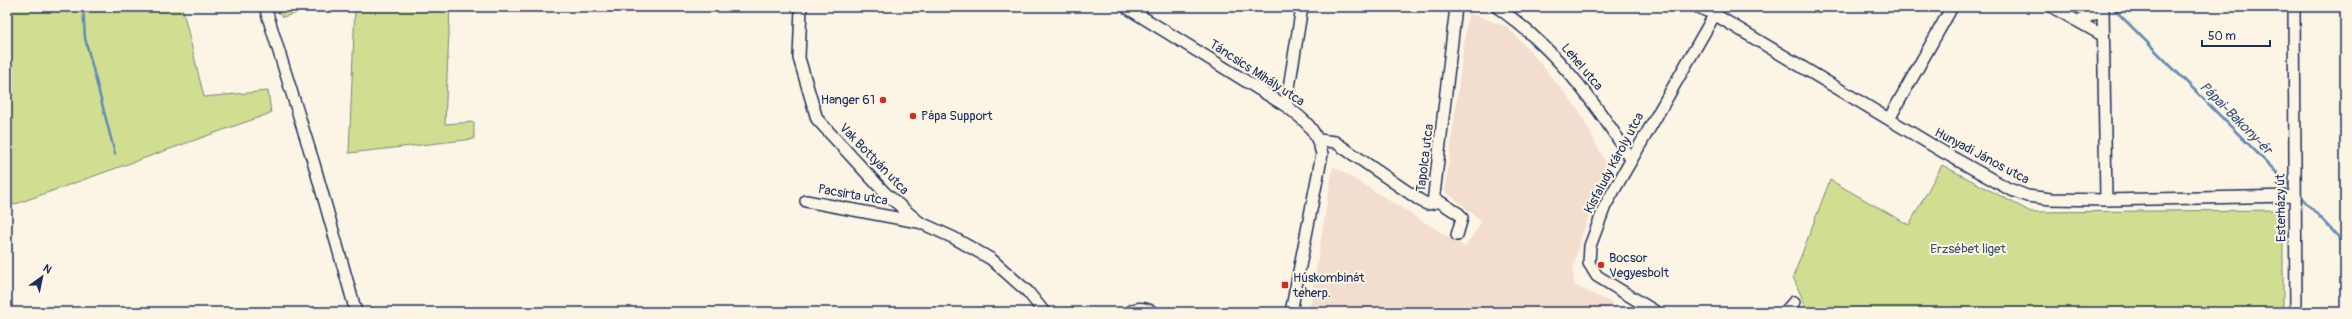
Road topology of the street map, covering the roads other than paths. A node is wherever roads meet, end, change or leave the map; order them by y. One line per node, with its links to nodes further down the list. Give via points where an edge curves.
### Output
1 (266, 7): 26 (street)
2 (800, 7): 23 (street, Vak Bottyán utca, via 798,58 817,119 885,193)
3 (1126, 7): 15 (street, Táncsics Mihály utca)
4 (1302, 7): 15 (street)
5 (1456, 7): 20 (street, Tapolca utca)
6 (1498, 7): 18 (street, Lehel utca, via 1535,36 1564,65 1587,93)
7 (1698, 7): 12 (street, Hunyadi János utca)
8 (1952, 7): 16 (street)
9 (2052, 7): 13 (street)
10 (2103, 7): 13 (street, via 2097,13); 14 (street)
11 (2294, 7): 19 (street, Esterházy út)
12 (1717, 11): 16 (street, Hunyadi János utca); 18 (street, Kisfaludy Károly utca)
13 (2078, 22): 14 (street)
14 (2102, 35): 21 (street)
15 (1286, 106): 17 (street, Táncsics Mihály utca, via 1309,124)
16 (1889, 119): 21 (street, Hunyadi János utca, via 2018,193 2051,199)
17 (1319, 140): 20 (street, Tapolca utca, via 1335,142 1421,201 1433,203); 30 (street, Táncsics Mihály utca, via 1322,154)
18 (1631, 159): 31 (street, Kisfaludy Károly utca, via 1600,216 1590,246 1589,263 1597,276)
19 (2295, 196): 21 (street, Hunyadi János utca); 33 (street, Esterházy út)
20 (1434, 198): 24 (street, via 1462,218)
21 (2106, 200)
22 (806, 201): 23 (street, Pacsirta utca)
23 (919, 222): 27 (street, Vak Bottyán utca, via 991,259 1028,292)
24 (1457, 235)
25 (1794, 302): 32 (street)
26 (356, 312)
27 (1044, 312)
28 (1130, 312): 29 (street, via 1135,309 1147,309)
29 (1153, 312)
30 (1291, 312)
31 (1656, 312)
32 (1785, 312)
33 (2296, 312)

